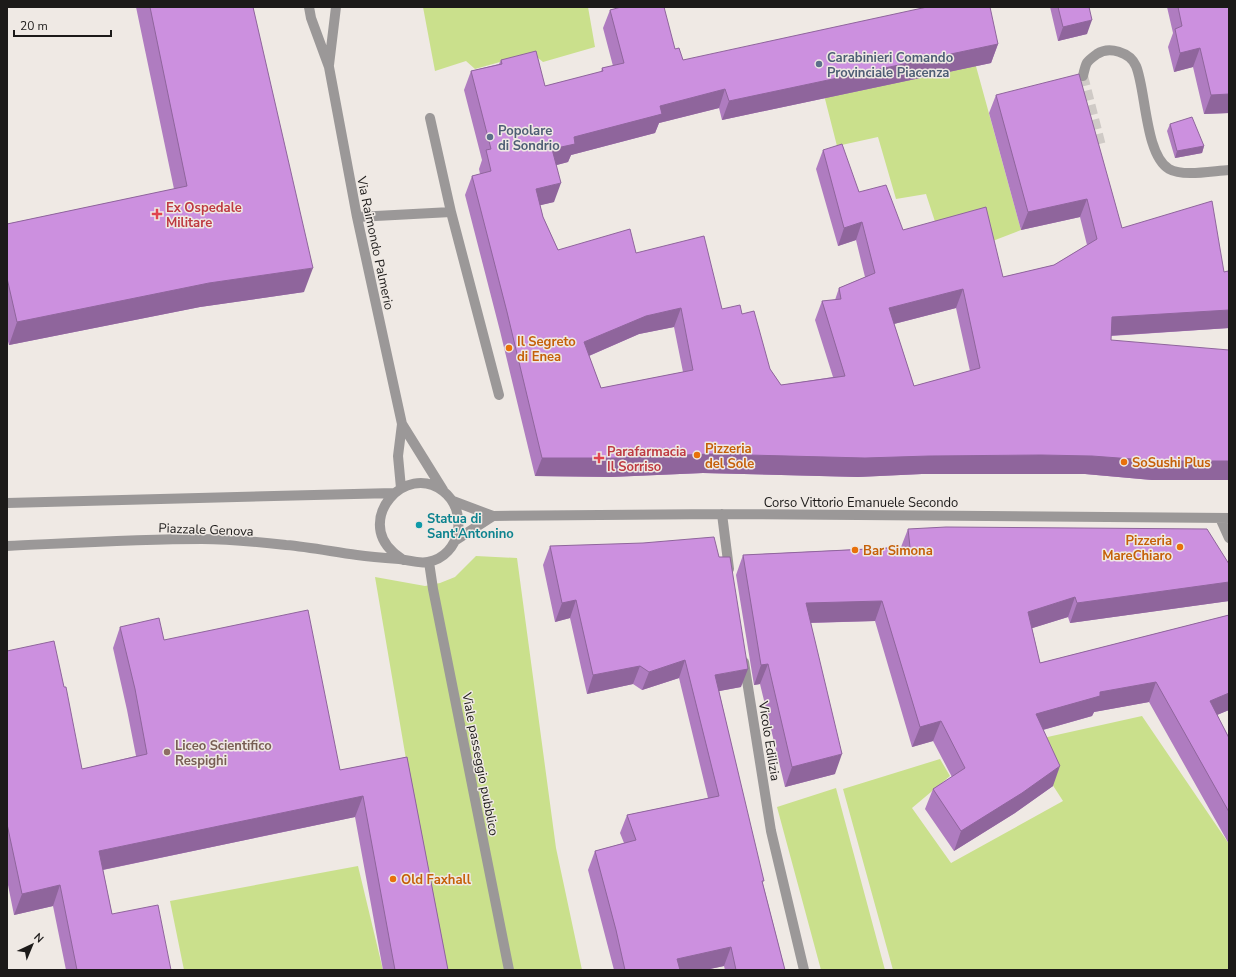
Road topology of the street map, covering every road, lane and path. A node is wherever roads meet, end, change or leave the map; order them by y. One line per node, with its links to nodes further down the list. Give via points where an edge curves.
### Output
1 (309, 7): 3 (street, Via Raimondo Palmerio)
2 (336, 7): 3 (street, Via Raimondo Palmerio)
3 (329, 67): 8 (street, Via Raimondo Palmerio)
4 (1083, 76): 6 (street, via 1086,62 1100,52 1110,49 1125,54 1136,65 1153,147 1160,161 1168,169 1180,173)
5 (430, 118): 7 (street)
6 (1229, 170)
7 (451, 212): 8 (street); 9 (street)
8 (357, 217): 10 (street, Via Raimondo Palmerio)
9 (499, 395)
10 (402, 424): 11 (street, Via Raimondo Palmerio); 12 (street, Via Raimondo Palmerio)
11 (397, 491): 12 (street, via 418,483 431,485); 14 (street); 21 (street, via 385,503 380,516 380,529 384,541 392,552)
12 (443, 491): 13 (street)
13 (453, 501): 16 (street, Corso Vittorio Emanuele Secondo); 19 (street, via 460,526)
14 (7, 503)
15 (722, 514): 16 (street, Corso Vittorio Emanuele Secondo); 17 (street, Corso Vittorio Emanuele Secondo); 23 (street)
16 (494, 516): 19 (street)
17 (1224, 518): 18 (street)
18 (1229, 538)
19 (456, 540): 22 (street, Piazzale Genova, via 450,550)
20 (7, 546): 21 (street, Piazzale Genova, via 204,539 287,545)
21 (403, 560): 22 (street, Piazzale Genova)
22 (429, 562): 25 (street, Viale passeggio pubblico)
23 (731, 581)
24 (742, 652): 26 (street, Vicolo Edilizia, via 771,831)
25 (509, 970)
26 (804, 970)

